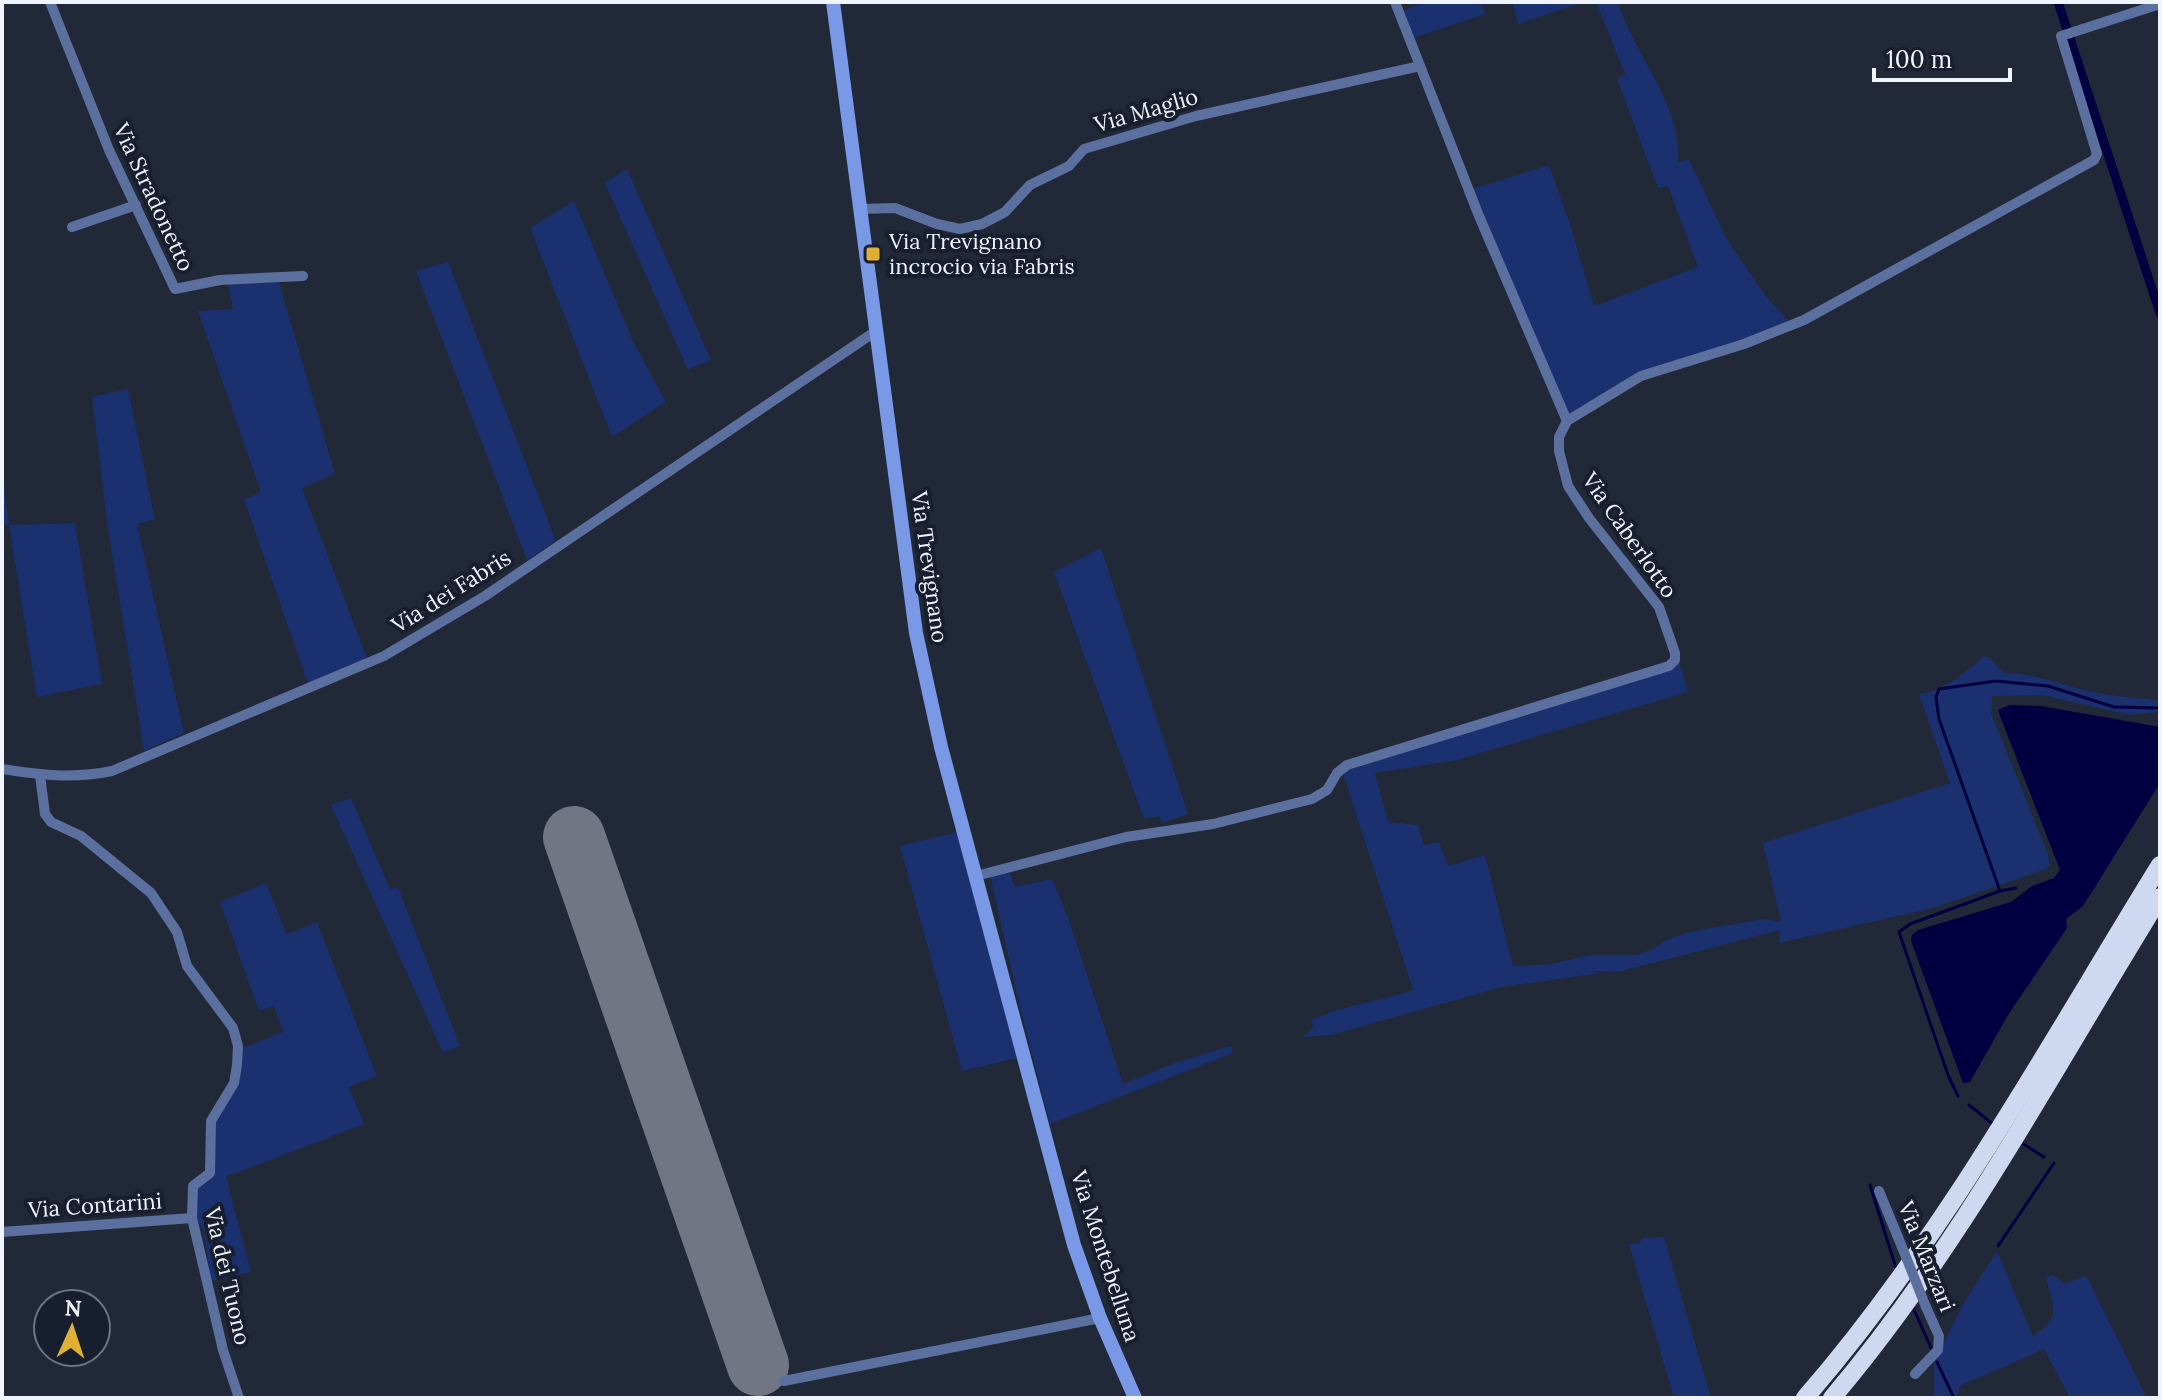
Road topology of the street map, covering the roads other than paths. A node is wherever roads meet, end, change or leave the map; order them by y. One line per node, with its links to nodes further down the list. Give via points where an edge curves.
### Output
1 (50, 2): 6 (street, Via Stradonetto)
2 (833, 2): 7 (main road, Via Trevignano)
3 (1395, 2): 5 (street)
4 (2160, 4): 11 (street, via 2062,36 2097,154 2094,160 1804,320 1641,376)
5 (1420, 66): 7 (street, Via Maglio, via 1196,116 1084,149 1069,166 1030,185 1005,212 982,224 960,229 895,208); 11 (street)
6 (136, 205): 8 (street); 9 (street, Via Stradonetto, via 175,289 220,280)
7 (860, 209): 10 (main road, Via Trevignano)
8 (72, 227)
9 (303, 276)
10 (876, 331): 13 (street, Via dei Fabris, via 485,596 384,656 112,771 81,777); 15 (main road, Via Trevignano, via 916,633)
11 (1567, 421): 15 (street, Via Caberlotto, via 1559,451 1568,486 1659,607 1675,653 1669,666 1347,765 1312,799 1213,824 1126,837)
12 (2, 769): 13 (street, Via dei Fabris)
13 (40, 775): 19 (street, Via dei Tuono, via 45,814 51,822 81,836 151,893 177,932 187,966 233,1028 238,1046 234,1083 211,1121 210,1173 193,1186)
14 (2160, 865): 26 (highway, via 1937,1222)
15 (976, 876): 17 (main road, Via Trevignano)
16 (2160, 897): 27 (highway, via 1950,1238)
17 (1043, 1126): 21 (main road, Via Montebelluna, via 1074,1245)
18 (1879, 1191): 22 (street, Via Marzari, bridge, via 1939,1336 1938,1350)
19 (192, 1218): 20 (street, Via Contarini); 24 (street, Via dei Tuono)
20 (2, 1232)
21 (1100, 1318): 23 (street); 25 (main road, Via Montebelluna)
22 (1915, 1374)
23 (784, 1381)
24 (239, 1398)
25 (1135, 1398)
26 (1805, 1398)
27 (1832, 1398)

